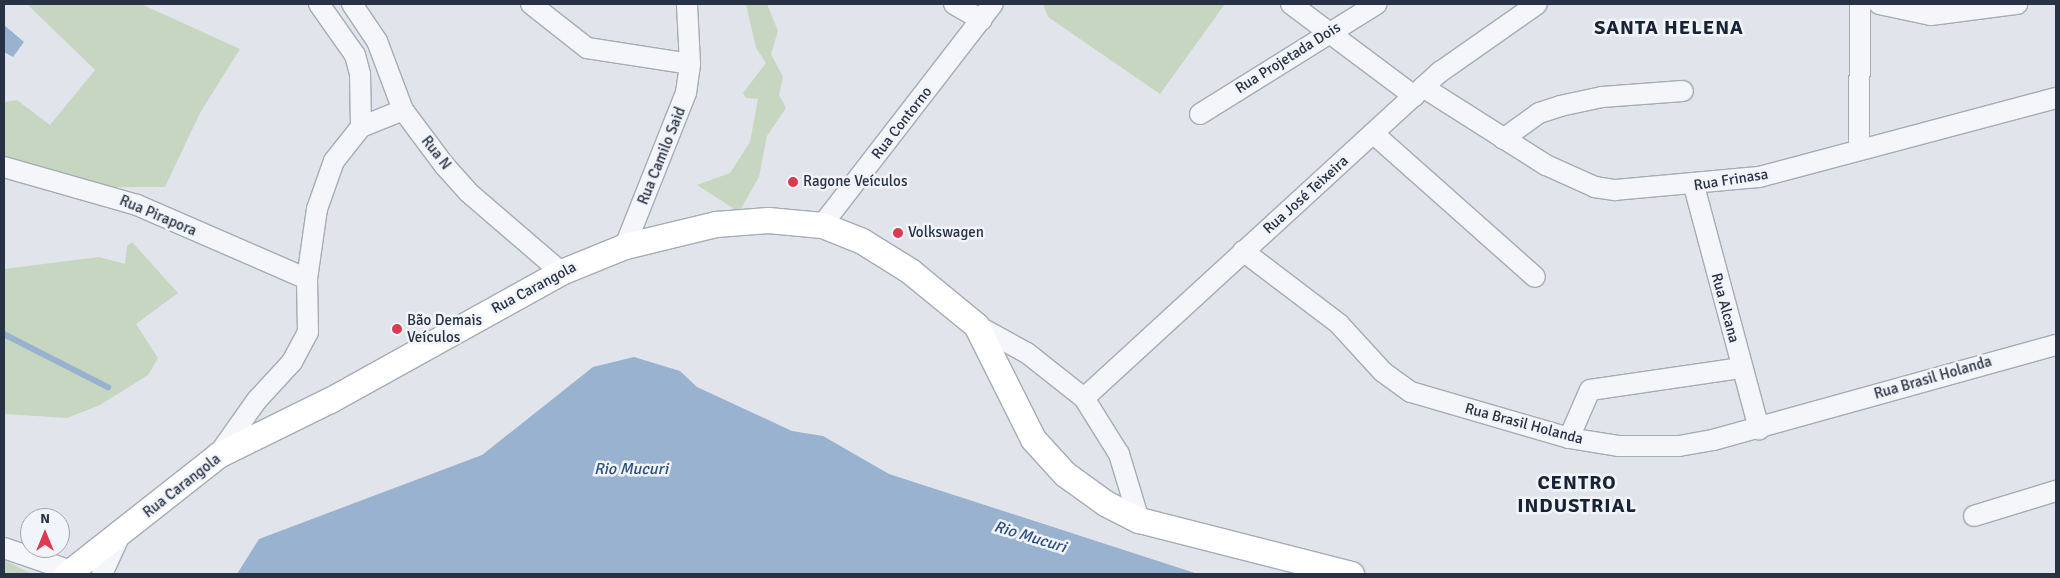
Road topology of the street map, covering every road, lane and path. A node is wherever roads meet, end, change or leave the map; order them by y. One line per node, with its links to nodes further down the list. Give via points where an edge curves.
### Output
1 (319, 4): 17 (street, via 355,55)
2 (352, 4): 16 (street, Rua N)
3 (531, 4): 15 (street, via 587,48)
4 (687, 4): 15 (street, Rua Camilo Said)
5 (954, 4): 13 (street)
6 (993, 4): 13 (street, Rua Contorno)
7 (1291, 4): 14 (street, Rua Frinasa)
8 (1377, 4): 14 (street, Rua Projetada Dois)
9 (1537, 4): 19 (street, Rua José Teixeira)
10 (1860, 4): 26 (street)
11 (1879, 4): 12 (street, via 1931,14)
12 (2017, 4)
13 (982, 20): 29 (street, Rua Contorno)
14 (1330, 32): 19 (street, Rua Frinasa); 22 (street, Rua Projetada Dois)
15 (690, 64): 30 (street, Rua Camilo Said, via 676,128)
16 (389, 65): 17 (street); 21 (street, Rua N)
17 (360, 74): 23 (street)
18 (1683, 91): 25 (street, via 1602,97 1560,106 1539,113)
19 (1418, 92): 24 (street, Rua José Teixeira); 25 (street, Rua Frinasa)
20 (2056, 98): 26 (street, Rua Frinasa)
21 (403, 110): 23 (street); 32 (street, Rua N, via 468,192)
22 (1200, 114)
23 (361, 127): 34 (street, via 334,161 321,188)
24 (1374, 134): 31 (street, Rua José Teixeira); 33 (street)
25 (1503, 139): 28 (street, Rua Frinasa, via 1546,165 1595,187 1634,190)
26 (1859, 150): 28 (street, Rua Frinasa, via 1760,177)
27 (4, 167): 34 (street, Rua Pirapora, via 137,205)
28 (1694, 186): 37 (street, Rua Alcana)
29 (822, 225): 30 (main road, Rua Carangola, via 768,220 716,224); 35 (main road, Rua Carangola, via 862,241 910,270)
30 (624, 246): 32 (main road, Rua Carangola)
31 (1243, 251): 38 (street, Rua José Teixeira); 40 (street, Rua Brasil Holanda, via 1339,324 1398,385)
32 (561, 272): 41 (main road, Rua Carangola, via 330,400)
33 (1536, 277)
34 (307, 279): 41 (street, via 308,332 302,345)
35 (976, 325): 38 (street, via 1027,353); 44 (main road, via 1033,439 1066,474)
36 (2056, 345): 39 (street, Rua Brasil Holanda)
37 (1741, 368): 39 (street, Rua Alcana); 40 (street, via 1590,390)
38 (1084, 398): 44 (street, via 1120,454)
39 (1759, 428): 40 (street, Rua Brasil Holanda, via 1679,446 1619,446)
40 (1569, 438)
41 (218, 455): 45 (main road, Rua Carangola)
42 (2056, 491): 43 (street)
43 (1974, 516)
44 (1139, 520): 49 (main road)
45 (119, 537): 47 (main road, Rua Carangola); 48 (street)
46 (4, 548): 47 (street)
47 (69, 573)
48 (102, 574)
49 (1351, 574)

